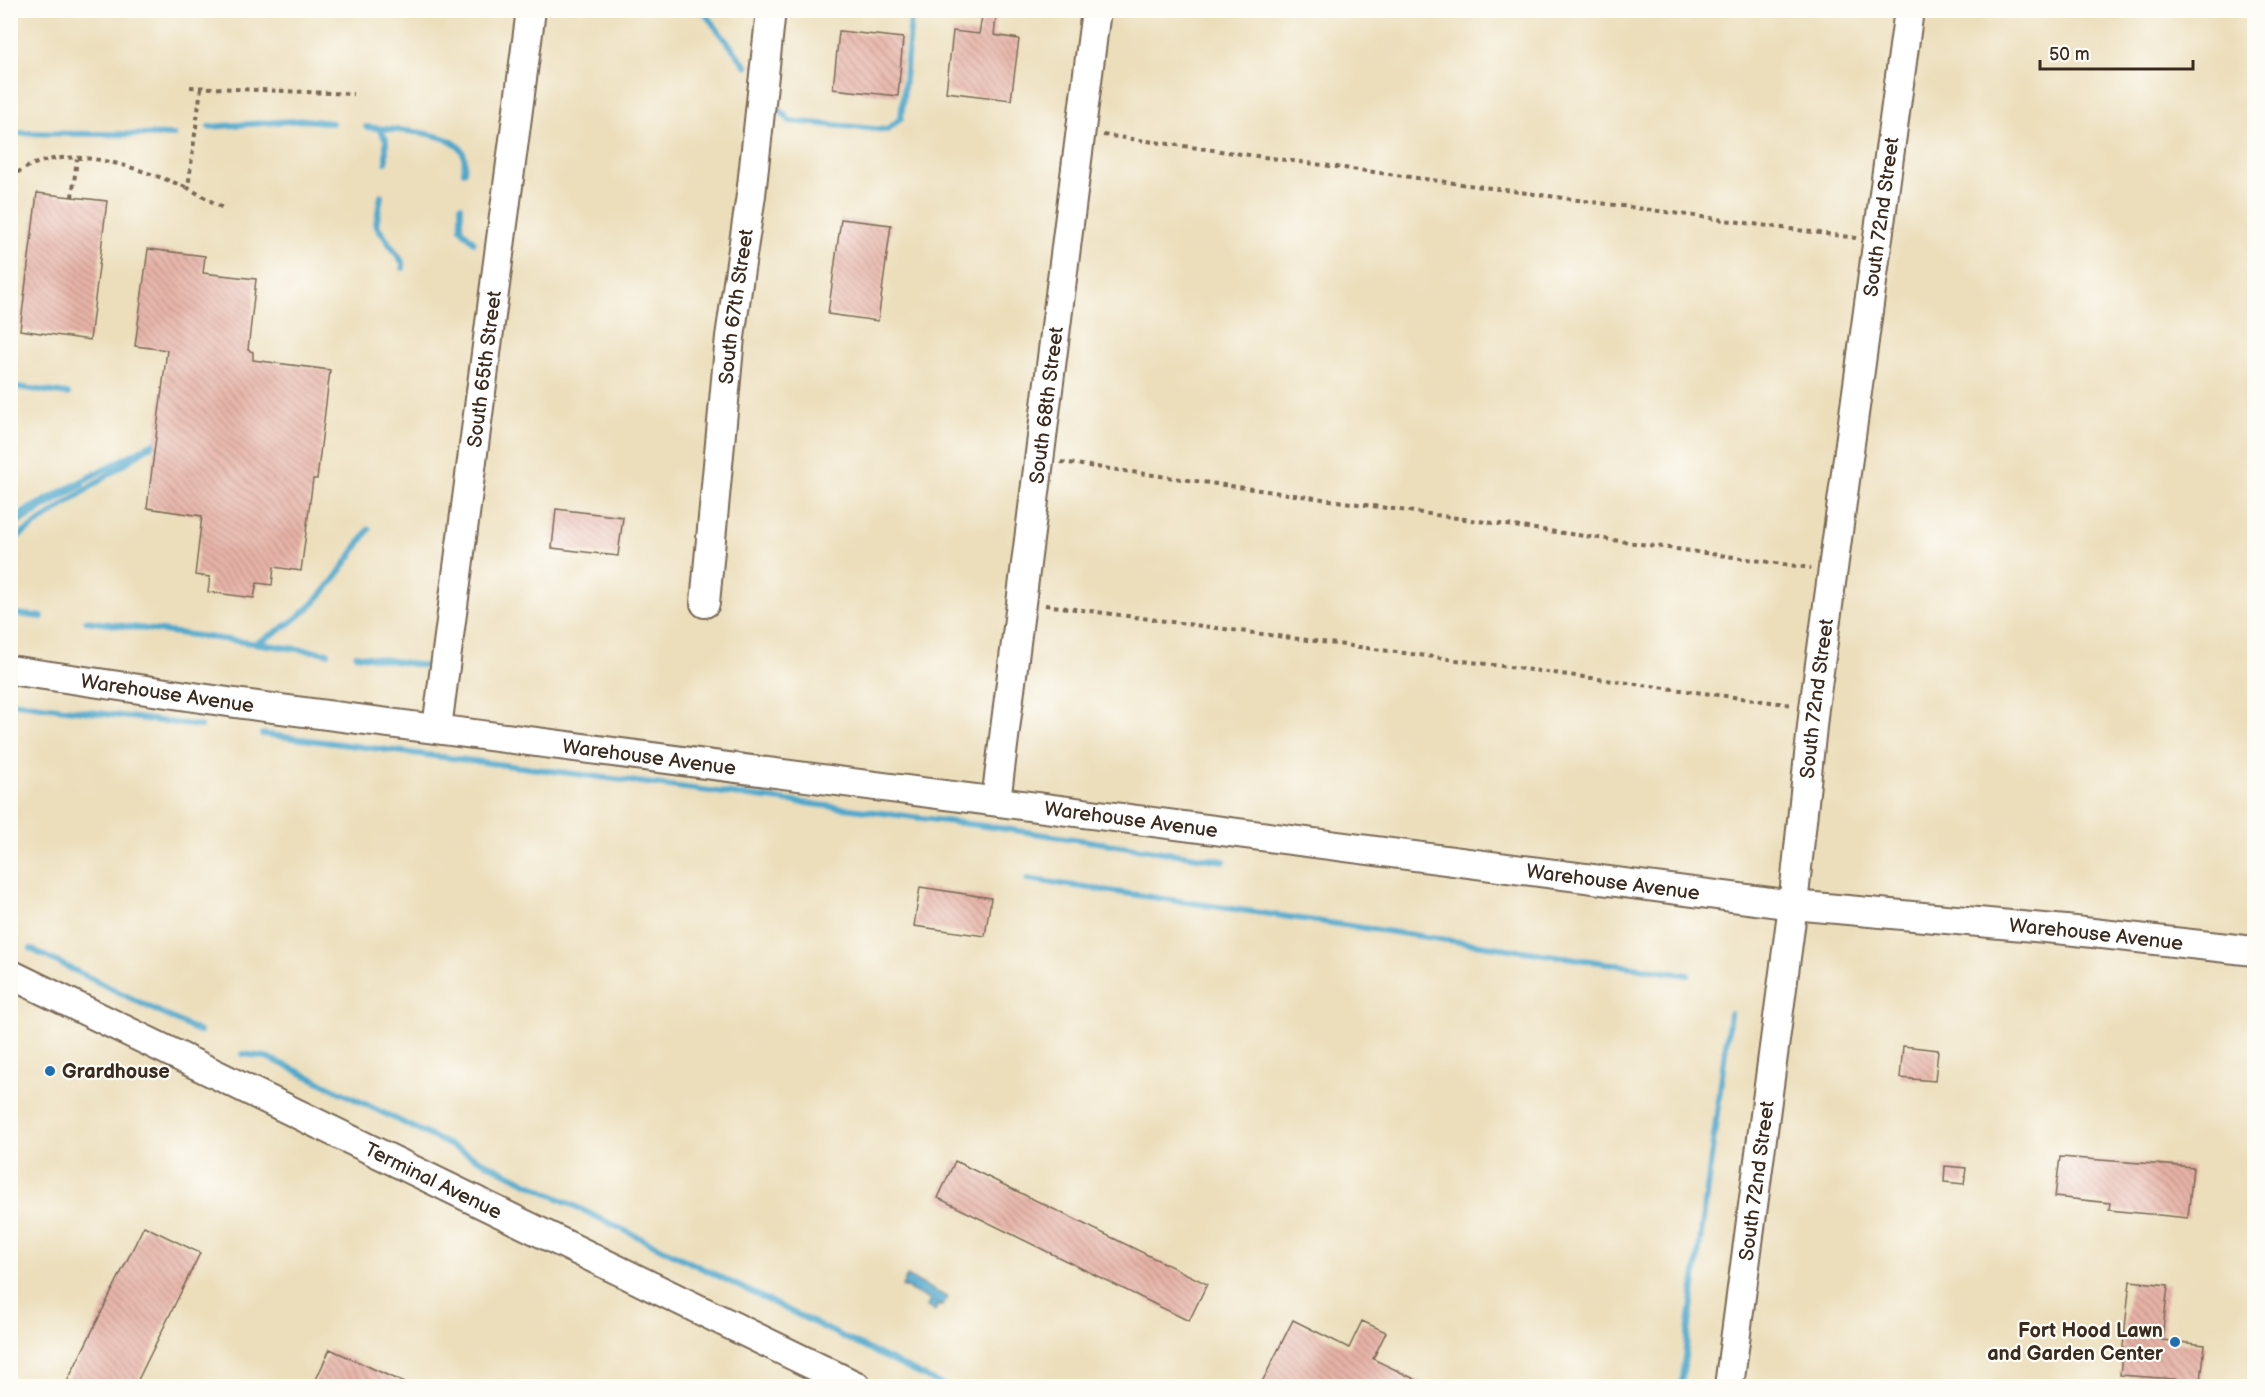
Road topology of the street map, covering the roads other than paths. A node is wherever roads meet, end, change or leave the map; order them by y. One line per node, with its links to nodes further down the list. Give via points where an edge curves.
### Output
1 (531, 10): 7 (street, South 65th Street)
2 (771, 10): 5 (street, South 67th Street, via 751,195 730,337)
3 (1096, 10): 8 (street, South 68th Street)
4 (1909, 10): 9 (street, South 72nd Street, via 1815,708)
5 (705, 603)
6 (10, 670): 7 (street, Warehouse Avenue)
7 (437, 728): 8 (street, Warehouse Avenue)
8 (996, 801): 9 (street, Warehouse Avenue)
9 (1793, 904): 10 (street, Warehouse Avenue); 13 (street, South 72nd Street)
10 (2254, 951)
11 (10, 974): 12 (street, Terminal Avenue)
12 (856, 1386)
13 (1729, 1386)

